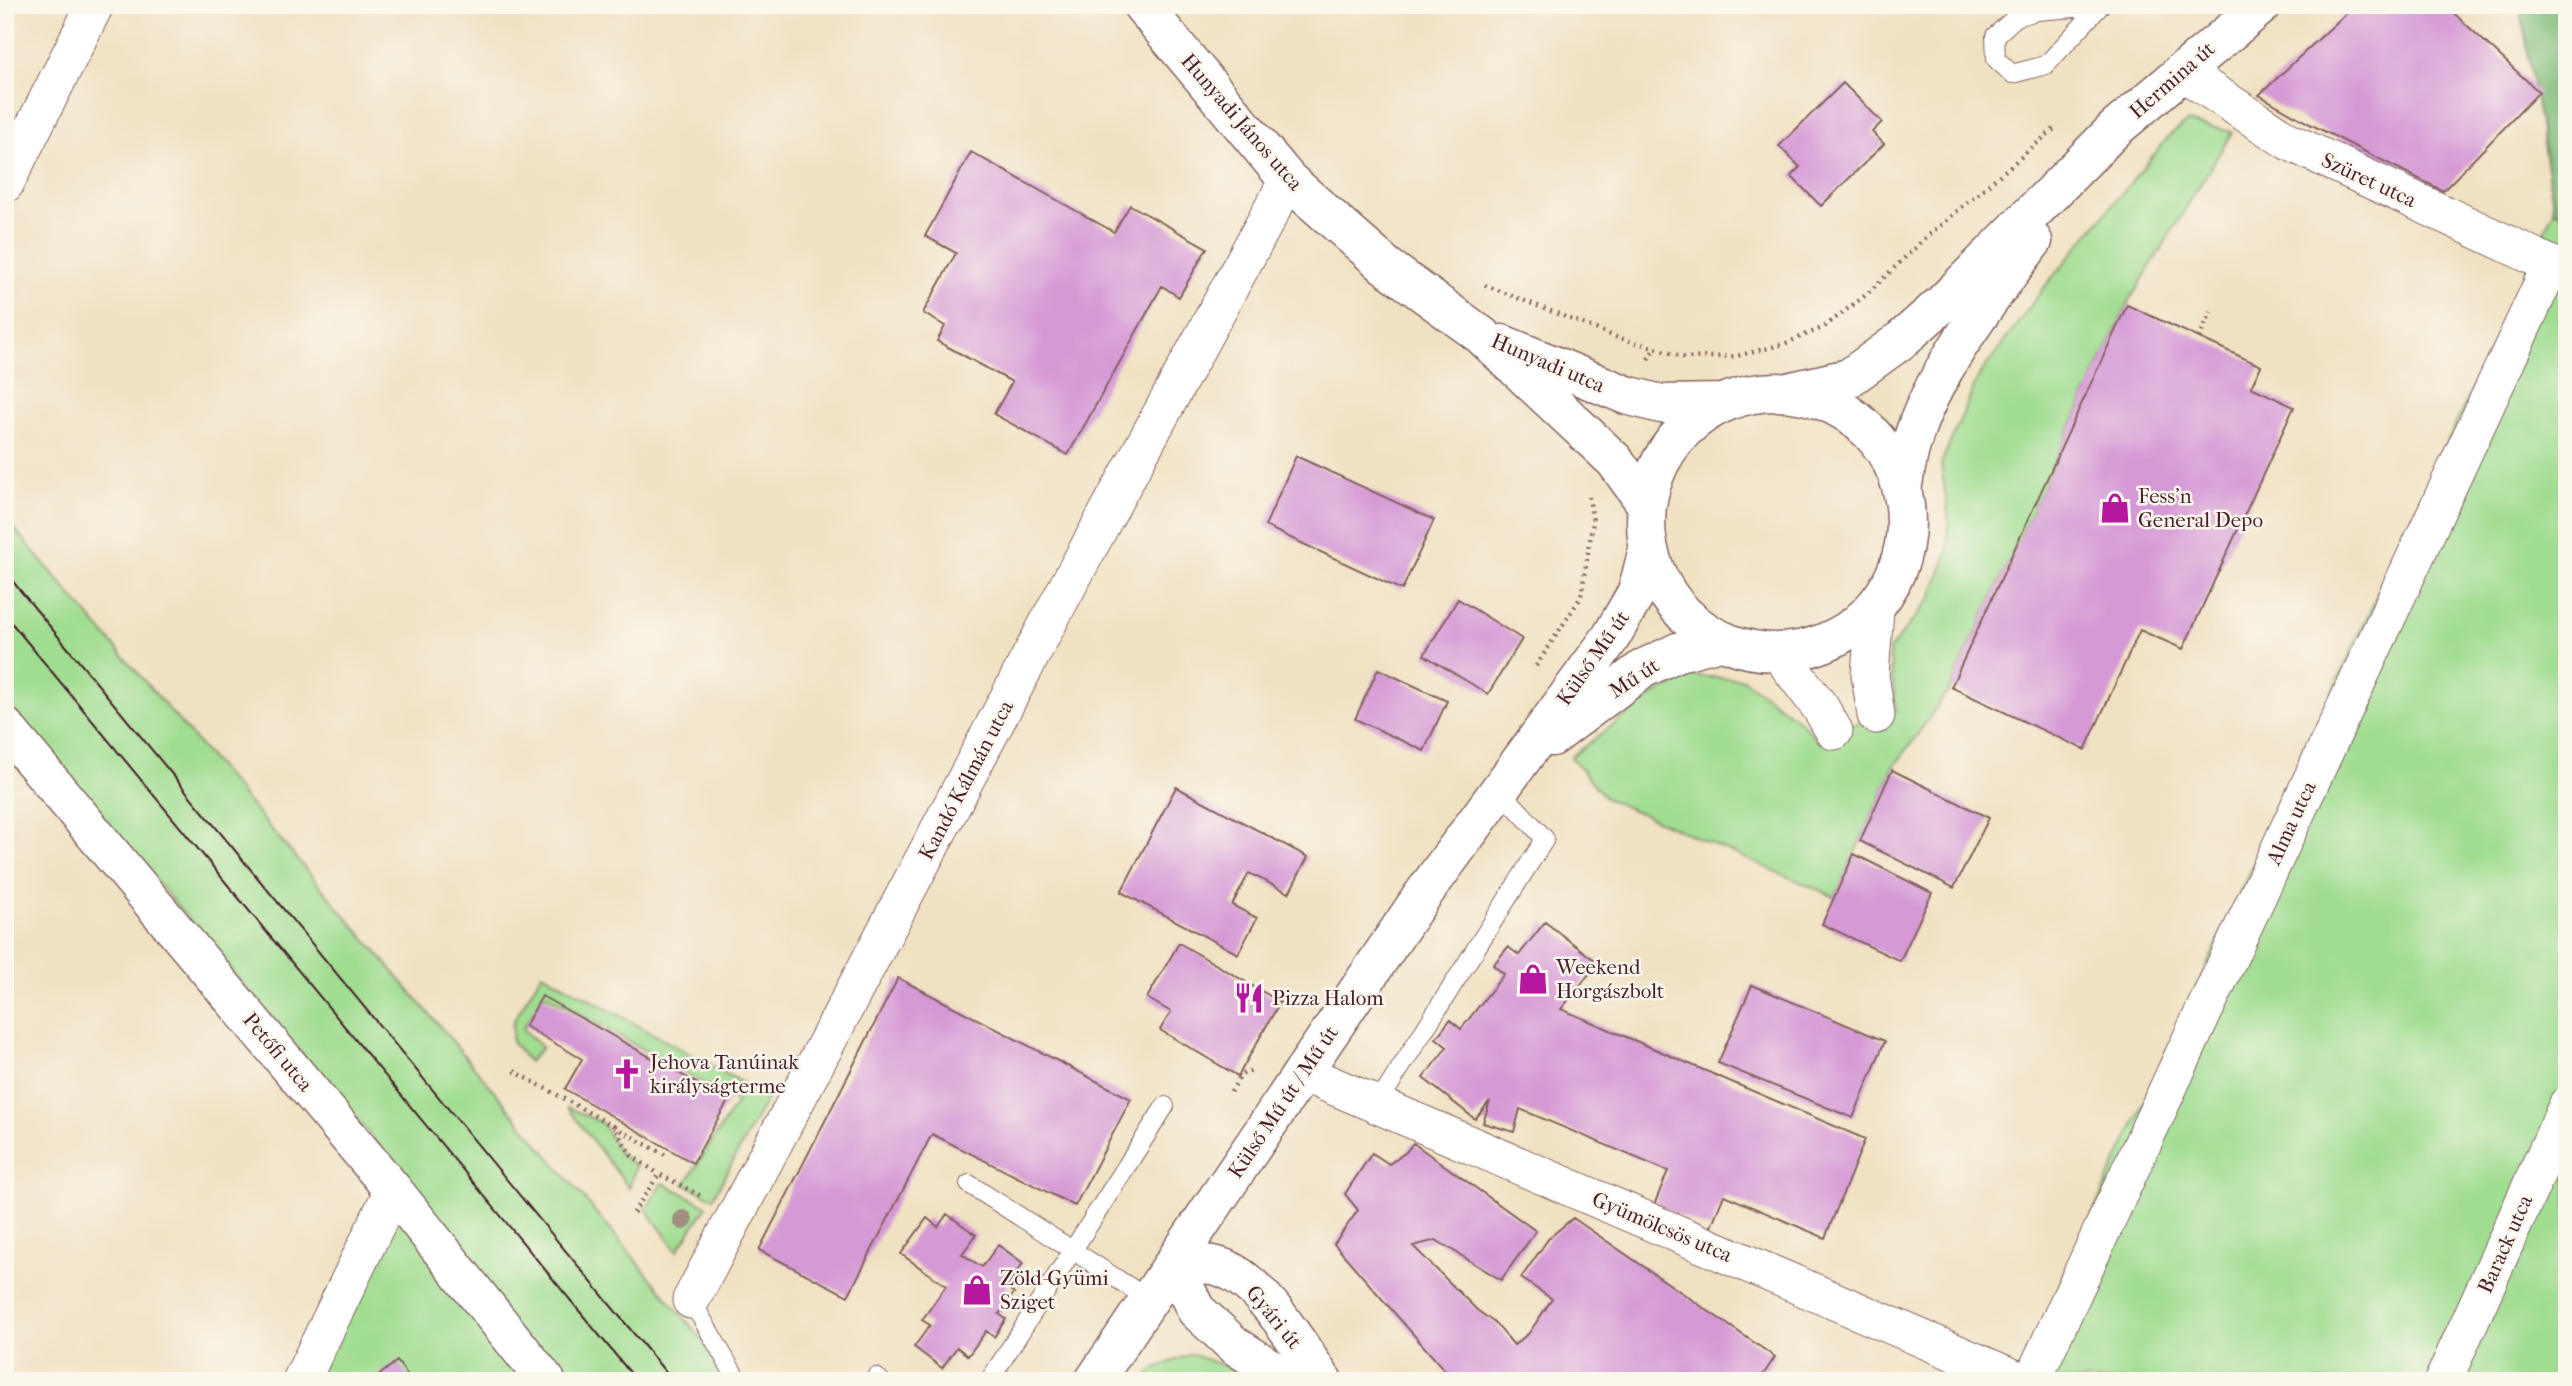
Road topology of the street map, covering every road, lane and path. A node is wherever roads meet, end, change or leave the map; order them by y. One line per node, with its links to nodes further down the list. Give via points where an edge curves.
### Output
1 (95, 5): 9 (street)
2 (1142, 5): 8 (main road, Hunyadi János utca)
3 (2262, 5): 5 (main road, Hermina út)
4 (2100, 6): 4 (lane, via 2046,65 2012,74 1996,59 1995,36 2016,17)
5 (2181, 71): 7 (main road, Hermina út); 10 (street, Szüret utca, via 2288,141)
6 (2057, 126): 15 (path, via 1824,327 1737,356 1686,358)
7 (2115, 130): 16 (main road, via 1951,296 1900,341 1849,378); 20 (main road, via 1955,353 1912,440)
8 (1288, 180): 13 (main road, Hunyadi János utca, via 1385,265); 45 (street, Kandó Kálmán utca)
9 (5, 184)
10 (2559, 268): 58 (street, Alma utca)
11 (1477, 282): 15 (path)
12 (2211, 312): 14 (path)
13 (1481, 335): 17 (main road, Hunyadi utca); 19 (main road, Hunyadi utca)
14 (2199, 338)
15 (1655, 348): 17 (path)
16 (1790, 392): 18 (main road, via 1763,391); 20 (main road, via 1828,402 1862,423 1888,453)
17 (1626, 395): 18 (main road, Hunyadi utca, via 1661,404)
18 (1724, 403): 21 (main road, via 1681,432 1661,458)
19 (1596, 443): 21 (main road, Hunyadi utca); 26 (path, via 1580,468 1587,480 1593,522 1581,597)
20 (1902, 490): 23 (main road, via 1907,532 1897,573)
21 (1646, 504): 22 (main road)
22 (1647, 552): 24 (main road, via 1658,579 1683,615); 30 (main road, Külső Mű út, via 1627,611)
23 (1875, 609): 25 (main road, via 1842,636 1803,651); 27 (street, via 1870,675)
24 (1720, 641): 25 (main road, via 1760,653); 30 (main road, Mű út, via 1678,652 1644,668)
25 (1778, 652): 29 (street)
26 (1530, 675)
27 (1876, 715)
28 (5, 727): 43 (main road, Petőfi utca)
29 (1834, 731)
30 (1525, 758): 31 (main road, Külső Mű út / Mű út)
31 (1500, 790): 34 (main road, Külső Mű út / Mű út); 36 (lane, via 1545,839)
32 (1266, 1063): 35 (path, via 1241,1075)
33 (514, 1071): 39 (path)
34 (1303, 1073): 36 (street, Gyümölcsös utca); 47 (main road, Külső Mű út / Mű út)
35 (1231, 1092)
36 (1377, 1105): 57 (street, Gyümölcsös utca)
37 (1165, 1106): 46 (lane)
38 (2567, 1106): 59 (street, Barack utca)
39 (613, 1126): 40 (path); 41 (path, via 632,1156)
40 (669, 1157)
41 (659, 1174): 44 (path); 45 (path)
42 (969, 1184): 46 (lane)
43 (393, 1190): 50 (street); 51 (main road, Petőfi utca)
44 (633, 1213)
45 (736, 1215): 48 (street, Kandó Kálmán utca)
46 (1073, 1250): 49 (lane); 53 (lane)
47 (1174, 1265): 49 (main road, Külső Mű út / Mű út); 55 (main road, Gyári út, via 1196,1310 1234,1345); 56 (main road, Gyári út, via 1212,1265 1238,1275 1274,1311)
48 (691, 1300): 52 (lane, Kandó Kálmán utca)
49 (1150, 1300): 54 (main road, Külső Mű út / Mű út)
50 (312, 1374)
51 (546, 1381)
52 (738, 1381)
53 (989, 1381)
54 (1094, 1381)
55 (1290, 1381)
56 (1323, 1381)
57 (2021, 1381)
58 (2032, 1381)
59 (2443, 1381)

